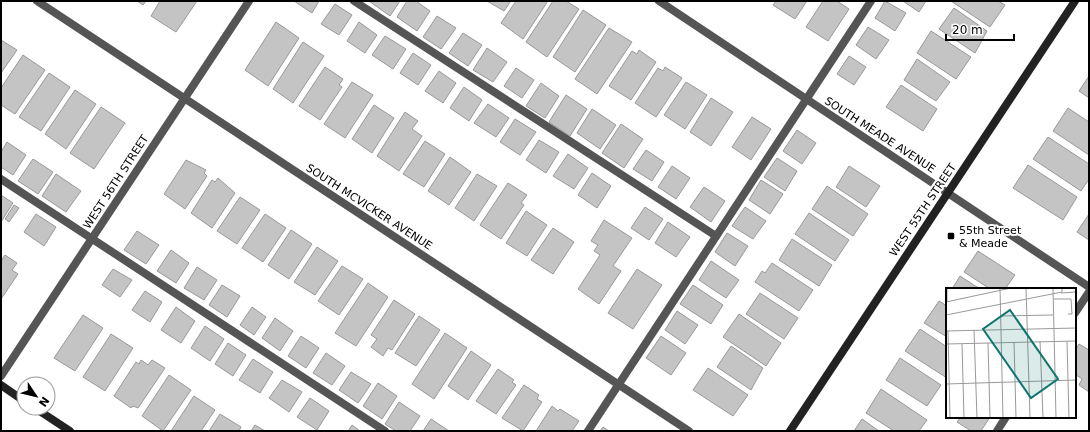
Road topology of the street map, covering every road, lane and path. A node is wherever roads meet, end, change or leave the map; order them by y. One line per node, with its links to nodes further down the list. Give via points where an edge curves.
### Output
1 (37, 1): 7 (street, SOUTH MCVICKER AVENUE)
2 (249, 1): 7 (street, WEST 56TH STREET)
3 (354, 1): 11 (street)
4 (659, 1): 8 (street, SOUTH MEADE AVENUE)
5 (871, 1): 8 (street)
6 (1074, 1): 10 (main road, WEST 55TH STREET)
7 (185, 99): 12 (street, WEST 56TH STREET); 16 (street, SOUTH MCVICKER AVENUE)
8 (806, 99): 10 (street, SOUTH MEADE AVENUE); 11 (street)
9 (1, 179): 12 (street)
10 (948, 192): 13 (street, SOUTH MEADE AVENUE); 25 (main road, WEST 55TH STREET)
11 (716, 236): 16 (street)
12 (92, 239): 15 (street, WEST 56TH STREET); 22 (street)
13 (1088, 286): 14 (street)
14 (1076, 311)
15 (1, 376)
16 (618, 384): 23 (street); 24 (street, SOUTH MCVICKER AVENUE)
17 (1, 385): 18 (main road)
18 (16, 395)
19 (47, 416): 21 (main road)
20 (1005, 418): 26 (street)
21 (70, 431)
22 (385, 431)
23 (588, 431)
24 (689, 431)
25 (790, 431)
26 (997, 431)

